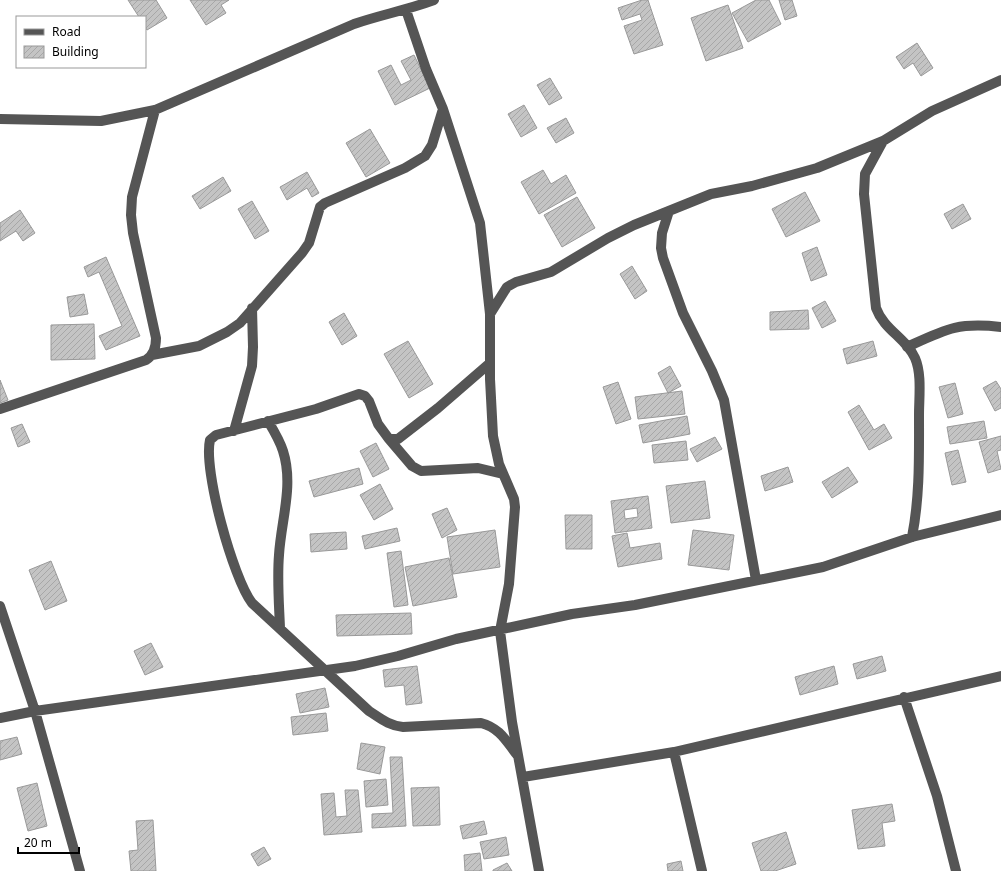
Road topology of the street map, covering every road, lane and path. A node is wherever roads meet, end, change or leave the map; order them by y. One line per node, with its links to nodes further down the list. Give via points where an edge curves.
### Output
1 (434, 0): 2 (street)
2 (406, 10): 4 (street); 5 (street, via 354,24)
3 (1001, 80): 7 (street, via 932,111)
4 (442, 109): 9 (street, via 432,145 425,156 406,168 320,207 309,243); 10 (street, via 480,223)
5 (155, 110): 6 (street, via 101,121); 13 (street, via 132,197 131,215 132,233 156,338)
6 (0, 119)
7 (883, 141): 8 (street, via 817,168 711,194); 12 (street, via 865,174 864,185 874,298 879,317)
8 (669, 211): 10 (street, via 614,235 546,274 522,279 507,287); 22 (street, via 661,237 663,258 683,313 724,400)
9 (252, 308): 13 (street, via 240,323 210,342); 17 (street, via 252,366)
10 (490, 314): 14 (street)
11 (1001, 327): 12 (street, via 959,325)
12 (907, 346): 21 (street, via 915,357 919,376 919,498)
13 (152, 355): 15 (street, via 146,360)
14 (490, 363): 18 (street, via 398,439); 19 (street, via 493,436)
15 (0, 409)
16 (268, 421): 17 (street); 18 (street, via 316,409 359,394 369,401 378,424); 24 (street, via 283,451 287,470 278,560)
17 (234, 431): 24 (street, via 214,436 208,447 219,520 248,598)
18 (388, 439): 19 (street, via 412,466 421,471 478,468)
19 (503, 474): 25 (street, via 515,507 509,584)
20 (1001, 516): 21 (street)
21 (912, 537): 22 (street, via 823,567)
22 (756, 580): 25 (street, via 635,605 572,614)
23 (0, 606): 29 (street)
24 (280, 628): 26 (street)
25 (500, 631): 26 (street, via 456,639 355,666); 32 (street, via 512,722)
26 (324, 669): 29 (street); 32 (street, via 369,711 394,726 486,724 496,729)
27 (1001, 676): 28 (street)
28 (904, 697): 31 (street); 37 (street, via 937,796)
29 (35, 711): 30 (street); 34 (street)
30 (0, 718)
31 (674, 752): 33 (street); 36 (street)
32 (520, 758): 33 (street)
33 (523, 777): 35 (street)
34 (80, 871)
35 (539, 871)
36 (702, 871)
37 (956, 871)

